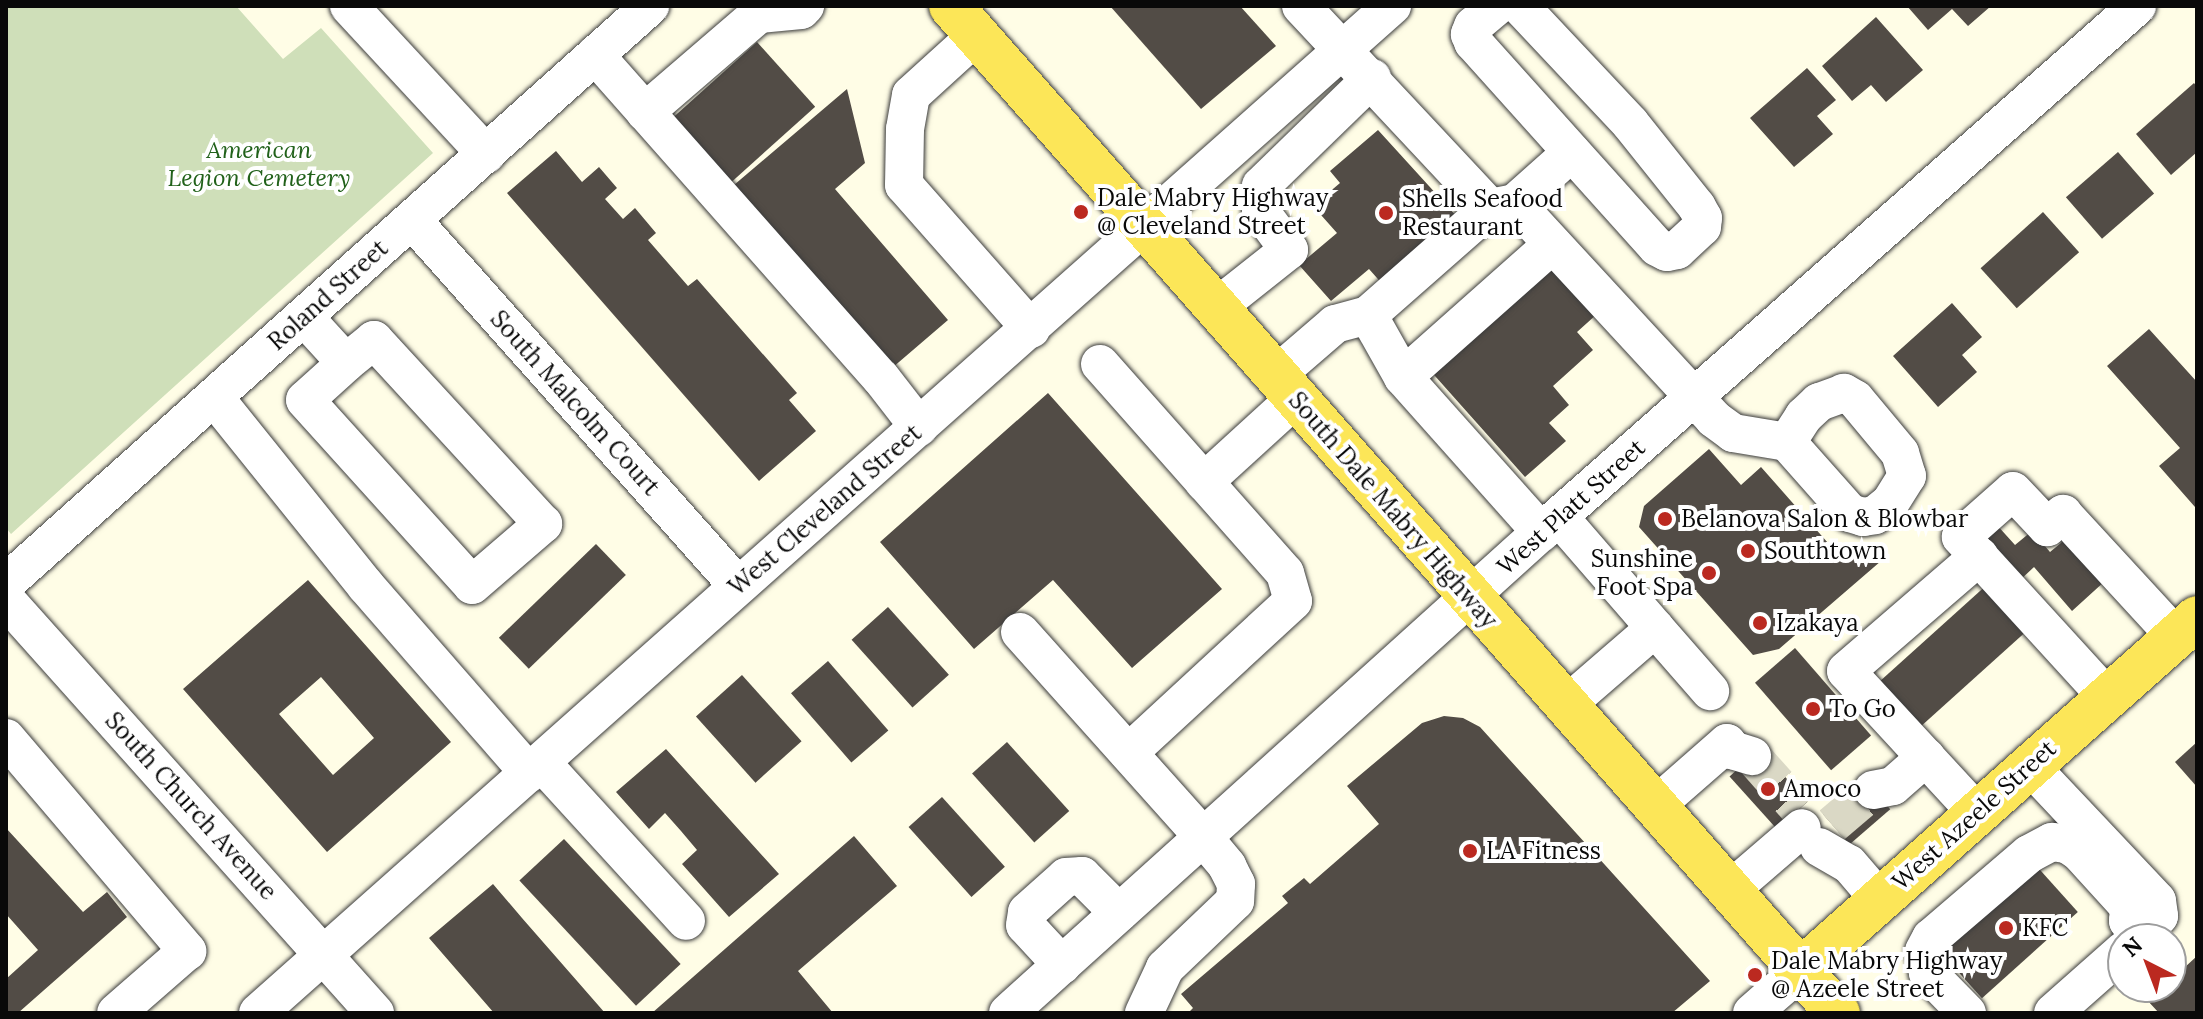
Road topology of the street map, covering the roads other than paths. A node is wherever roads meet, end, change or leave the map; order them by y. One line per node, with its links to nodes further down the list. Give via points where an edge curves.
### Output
1 (349, 6): 18 (street)
2 (650, 6): 11 (street, Roland Street)
3 (805, 6): 14 (street, via 759,14)
4 (1301, 6): 10 (street)
5 (1392, 6): 10 (street, West Cleveland Street)
6 (1497, 6): 17 (street, via 1473,26 1473,42)
7 (1520, 6): 17 (street, via 1630,123 1697,207 1702,227 1677,250 1657,247)
8 (2137, 6): 33 (street, West Platt Street)
9 (964, 20): 22 (main road, South Dale Mabry Highway); 27 (street, via 911,95 904,185)
10 (1344, 49): 12 (street); 13 (street, West Cleveland Street)
11 (595, 55): 14 (street); 18 (street, Roland Street)
12 (1372, 78): 15 (street); 20 (street)
13 (1282, 105): 15 (street); 16 (street, West Cleveland Street)
14 (645, 112): 34 (street)
15 (1311, 134): 19 (street)
16 (1231, 150): 19 (street); 22 (street, West Cleveland Street)
17 (1572, 152): 20 (street)
18 (486, 154): 21 (street, Roland Street)
19 (1261, 186): 24 (street, via 1261,212 1289,250)
20 (1502, 206): 23 (street); 25 (street)
21 (412, 220): 26 (street, Roland Street); 39 (street, South Malcolm Court)
22 (1147, 226): 24 (main road, South Dale Mabry Highway); 27 (street, West Cleveland Street)
23 (1553, 244): 30 (street); 33 (street)
24 (1217, 307): 31 (main road, South Dale Mabry Highway)
25 (1368, 315): 30 (street); 31 (street, via 1335,324)
26 (304, 317): 28 (street); 32 (street, Roland Street)
27 (1031, 329): 34 (street, West Cleveland Street)
28 (346, 363): 28 (street, via 305,400 472,585 543,524 374,340)
29 (1100, 364): 36 (street)
30 (1403, 377): 37 (street)
31 (1286, 387): 36 (street); 40 (main road, South Dale Mabry Highway)
32 (214, 397): 41 (street, Roland Street); 53 (street, via 366,586)
33 (1693, 399): 35 (street, via 1733,433); 37 (street, West Platt Street)
34 (919, 427): 39 (street, West Cleveland Street)
35 (1787, 442)
36 (1204, 482): 49 (street, via 1285,573 1293,601)
37 (1550, 525): 40 (street, West Platt Street); 42 (street)
38 (1979, 556): 43 (street, via 1961,537 2013,491 2047,527 2063,514); 46 (street); 50 (street, via 1846,671)
39 (738, 586): 53 (street, West Cleveland Street)
40 (1469, 598): 47 (main road, South Dale Mabry Highway); 57 (street, West Platt Street)
41 (8, 600): 64 (street, South Church Avenue)
42 (1655, 628): 45 (street); 47 (street)
43 (2186, 628): 46 (main road, West Azeele Street)
44 (1020, 632): 49 (street)
45 (1710, 691)
46 (2107, 697): 52 (main road, West Azeele Street)
47 (1565, 706): 55 (main road, South Dale Mabry Highway)
48 (6, 738): 68 (street, via 187,951)
49 (1128, 753): 57 (street)
50 (1926, 757): 54 (street); 56 (street)
51 (1741, 759): 55 (street, via 1727,743)
52 (2030, 766): 56 (main road, West Azeele Street); 63 (street, via 2157,901 2159,916)
53 (535, 768): 61 (street); 64 (street, West Cleveland Street)
54 (1884, 793)
55 (1654, 807): 58 (main road, South Dale Mabry Highway)
56 (1977, 813): 59 (main road, West Azeele Street)
57 (1203, 837): 60 (street, West Platt Street); 72 (street, via 1233,875 1235,901 1165,968)
58 (1729, 891): 59 (street, via 1813,828); 67 (main road, South Dale Mabry Highway)
59 (1879, 899): 67 (main road, West Azeele Street)
60 (1119, 913): 66 (street, West Platt Street); 66 (street, via 1082,876 1066,877 1027,912 1025,925)
61 (686, 921)
62 (2131, 923): 75 (street, via 2129,907 2079,852 2052,842 2036,850 1931,938 1924,951 1928,973)
63 (2150, 923)
64 (324, 955): 69 (street, West Cleveland Street); 70 (street, South Church Avenue)
65 (2107, 961): 76 (street)
66 (1062, 965): 71 (street, West Platt Street)
67 (1800, 971): 73 (street, West Azeele Street); 74 (main road, South Dale Mabry Highway)
68 (116, 1013)
69 (258, 1013)
70 (375, 1013)
71 (1008, 1013)
72 (1144, 1013)
73 (1752, 1013)
74 (1838, 1013)
75 (1967, 1013)
76 (2053, 1013)

